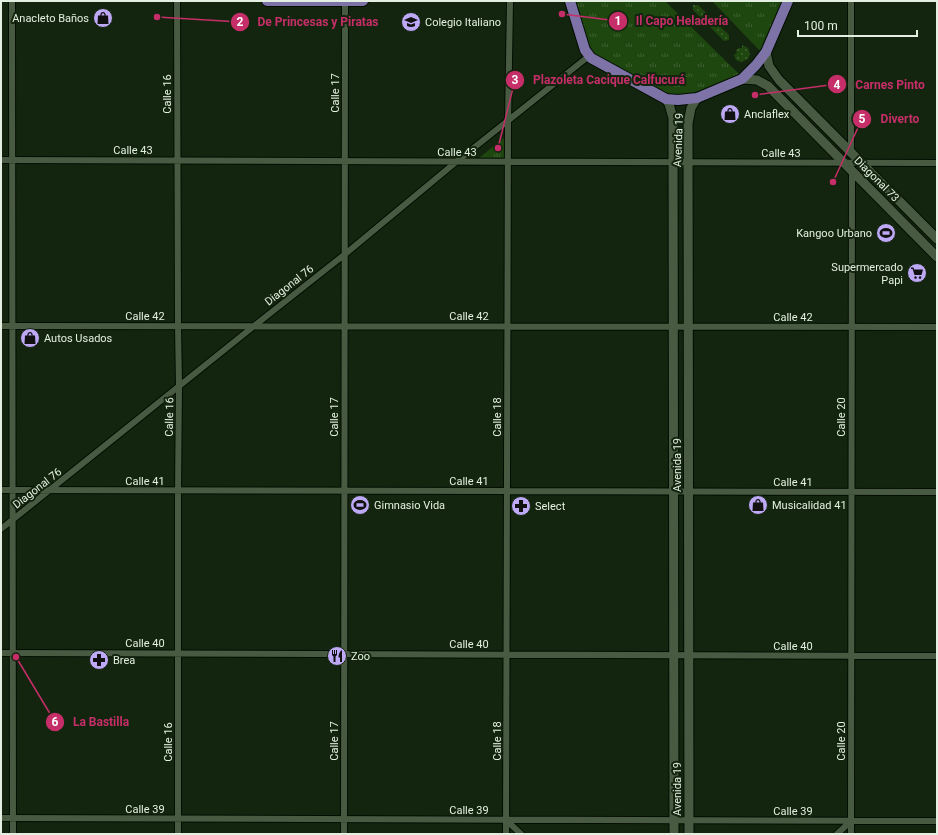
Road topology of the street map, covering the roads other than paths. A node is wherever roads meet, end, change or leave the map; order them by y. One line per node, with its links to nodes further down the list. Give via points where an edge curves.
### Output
1 (12, 1): 18 (street)
2 (177, 1): 19 (street, Calle 16)
3 (267, 1): 4 (main road)
4 (345, 1): 5 (main road); 20 (street, Calle 17)
5 (363, 1)
6 (510, 1): 15 (street, Calle 18)
7 (788, 1): 10 (main road)
8 (851, 1): 16 (street, Calle 20)
9 (569, 2): 11 (main road)
10 (766, 52): 12 (main road); 16 (main road, Diagonal 73, via 769,66 779,80)
11 (589, 56): 14 (main road); 15 (street, Diagonal 76)
12 (742, 79): 13 (main road); 27 (main road, Diagonal 73, via 757,80 768,86)
13 (697, 98): 14 (main road); 25 (main road, Avenida 19, via 689,115)
14 (666, 99): 24 (main road, Avenida 19, via 674,118)
15 (508, 122): 21 (street, Diagonal 76); 22 (street, Calle 18)
16 (851, 153): 23 (main road, Diagonal 73); 27 (street, Calle 20)
17 (1, 160): 18 (street, Calle 43)
18 (12, 160): 19 (street, Calle 43); 32 (street)
19 (178, 161): 20 (street, Calle 43); 33 (street, Calle 16)
20 (344, 161): 21 (street, Calle 43); 29 (street, Calle 17)
21 (456, 162): 22 (street, Calle 43); 29 (street, Diagonal 76)
22 (508, 162): 24 (street, Calle 43); 36 (street, Calle 18)
23 (861, 162): 26 (street, Calle 43); 27 (street, Calle 43); 28 (main road, Diagonal 73)
24 (673, 163): 25 (street, Calle 43); 37 (main road, Avenida 19)
25 (688, 163): 27 (street, Calle 43); 38 (main road, Avenida 19)
26 (937, 163)
27 (849, 165): 30 (main road, Diagonal 73); 39 (street, Calle 20)
28 (937, 239)
29 (344, 255): 34 (street, Diagonal 76); 35 (street, Calle 17)
30 (937, 257)
31 (1, 326): 32 (street, Calle 42)
32 (12, 326): 33 (street, Calle 42); 43 (street)
33 (178, 326): 34 (street, Calle 42); 41 (street, Calle 16)
34 (254, 326): 35 (street, Calle 42); 41 (street, Diagonal 76)
35 (344, 326): 36 (street, Calle 42); 46 (street, Calle 17)
36 (508, 326): 37 (street, Calle 42); 47 (street, Calle 18)
37 (674, 327): 38 (street, Calle 42); 48 (main road, Avenida 19)
38 (688, 327): 39 (street, Calle 42); 49 (main road, Avenida 19)
39 (851, 327): 40 (street, Calle 42); 50 (street, Calle 20)
40 (937, 327)
41 (179, 386): 44 (street, Diagonal 76); 45 (street, Calle 16)
42 (1, 490): 43 (street, Calle 41)
43 (13, 490): 44 (street, Calle 41); 52 (street)
44 (51, 490): 45 (street, Calle 41); 52 (street, Diagonal 76)
45 (178, 491): 46 (street, Calle 41); 56 (street, Calle 16)
46 (344, 491): 47 (street, Calle 41); 57 (street, Calle 17)
47 (507, 491): 48 (street, Calle 41); 58 (street, Calle 18)
48 (674, 492): 49 (street, Calle 41); 59 (main road, Avenida 19)
49 (688, 492): 50 (street, Calle 41); 60 (main road, Avenida 19)
50 (851, 492): 51 (street, Calle 41); 61 (street, Calle 20)
51 (937, 492)
52 (13, 520): 53 (street, Diagonal 76); 55 (street)
53 (1, 529)
54 (1, 653): 55 (street, Calle 40)
55 (13, 653): 56 (street, Calle 40); 64 (street)
56 (178, 653): 57 (street, Calle 40); 65 (street, Calle 16)
57 (344, 654): 58 (street, Calle 40); 66 (street, Calle 17)
58 (507, 654): 59 (street, Calle 40); 67 (street, Calle 18)
59 (674, 655): 60 (street, Calle 40); 68 (main road, Avenida 19)
60 (689, 655): 61 (street, Calle 40); 69 (main road, Avenida 19)
61 (851, 656): 62 (street, Calle 40); 70 (street, Calle 20)
62 (937, 656)
63 (1, 818): 64 (street, Calle 39)
64 (13, 818): 65 (street, Calle 39); 72 (street)
65 (178, 819): 66 (street, Calle 39); 73 (street, Calle 16)
66 (344, 819): 67 (street, Calle 39); 74 (street, Calle 17)
67 (506, 820): 68 (street, Calle 39); 75 (street, Calle 18); 76 (street)
68 (674, 820): 69 (street, Calle 39); 77 (main road, Avenida 19)
69 (689, 820): 70 (street, Calle 39); 78 (main road, Avenida 19)
70 (851, 821): 71 (street, Calle 39); 79 (street); 80 (street, Calle 20)
71 (937, 821)
72 (13, 834)
73 (178, 834)
74 (344, 834)
75 (506, 834)
76 (521, 834)
77 (674, 834)
78 (689, 834)
79 (837, 834)
80 (851, 834)

